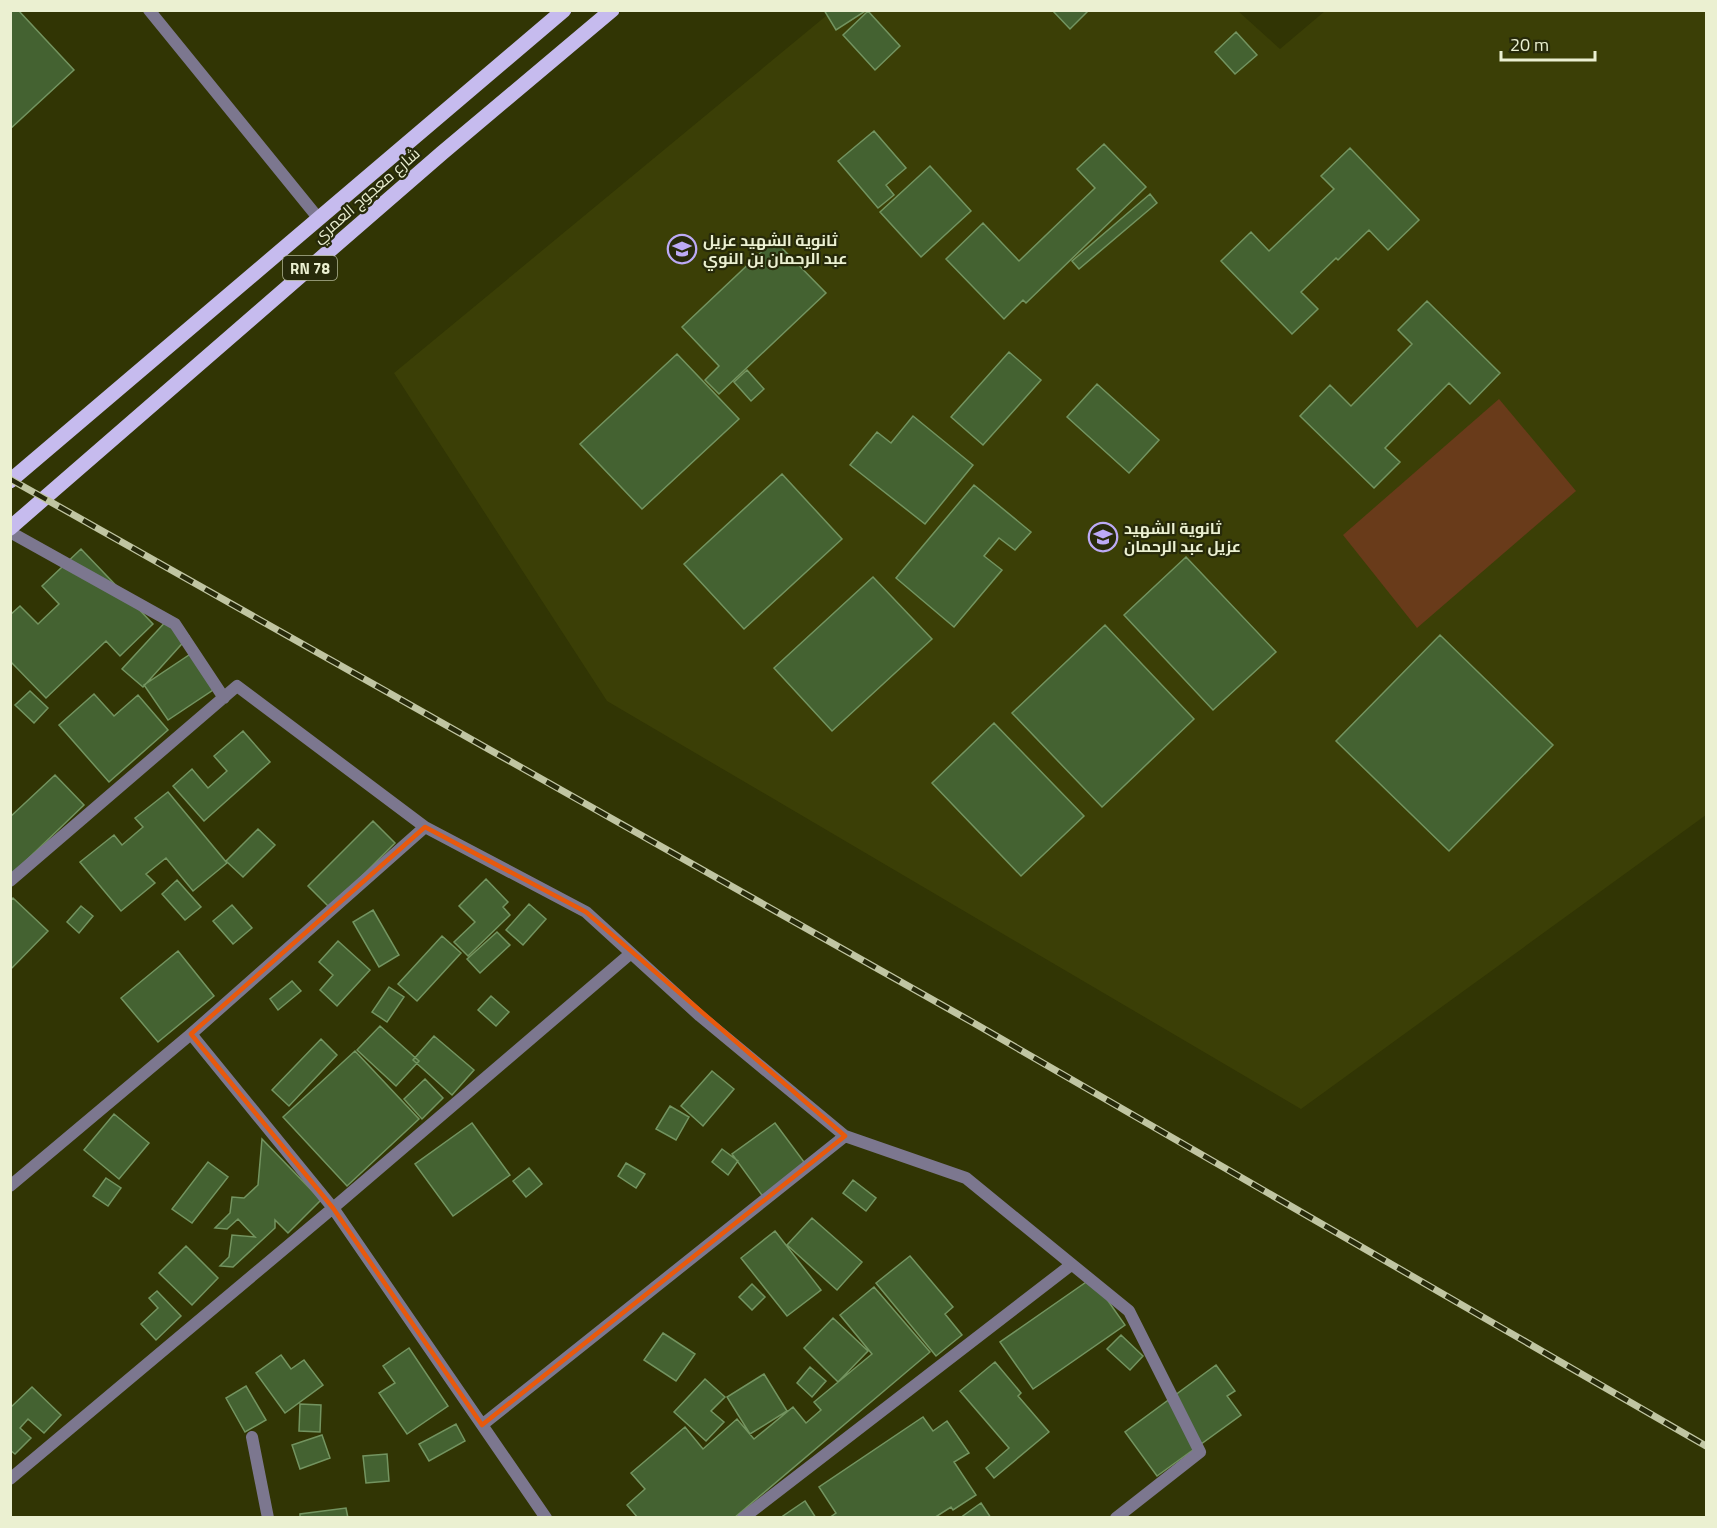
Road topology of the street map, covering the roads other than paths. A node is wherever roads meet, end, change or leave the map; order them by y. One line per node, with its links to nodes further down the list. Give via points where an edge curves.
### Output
1 (149, 10): 4 (street)
2 (564, 10): 4 (main road, شارع معجوج العمري / RN 78)
3 (612, 10): 6 (main road, شارع معجوج العمري / RN 78)
4 (319, 219): 5 (main road, شارع معجوج العمري / RN 78)
5 (10, 481)
6 (10, 530): 7 (street, via 175,624)
7 (224, 698): 8 (street, via 237,686); 9 (street)
8 (425, 827): 10 (street, via 586,912); 11 (street)
9 (10, 881)
10 (630, 954): 12 (street); 14 (street)
11 (191, 1034): 13 (street); 14 (street)
12 (845, 1136): 15 (street, via 966,1178); 16 (street)
13 (10, 1186)
14 (333, 1208): 16 (street); 18 (street)
15 (1071, 1265): 21 (street); 22 (street, via 1129,1311 1200,1452)
16 (482, 1425): 20 (street)
17 (252, 1437): 19 (street)
18 (10, 1479)
19 (268, 1518)
20 (546, 1518)
21 (743, 1518)
22 (1116, 1518)

